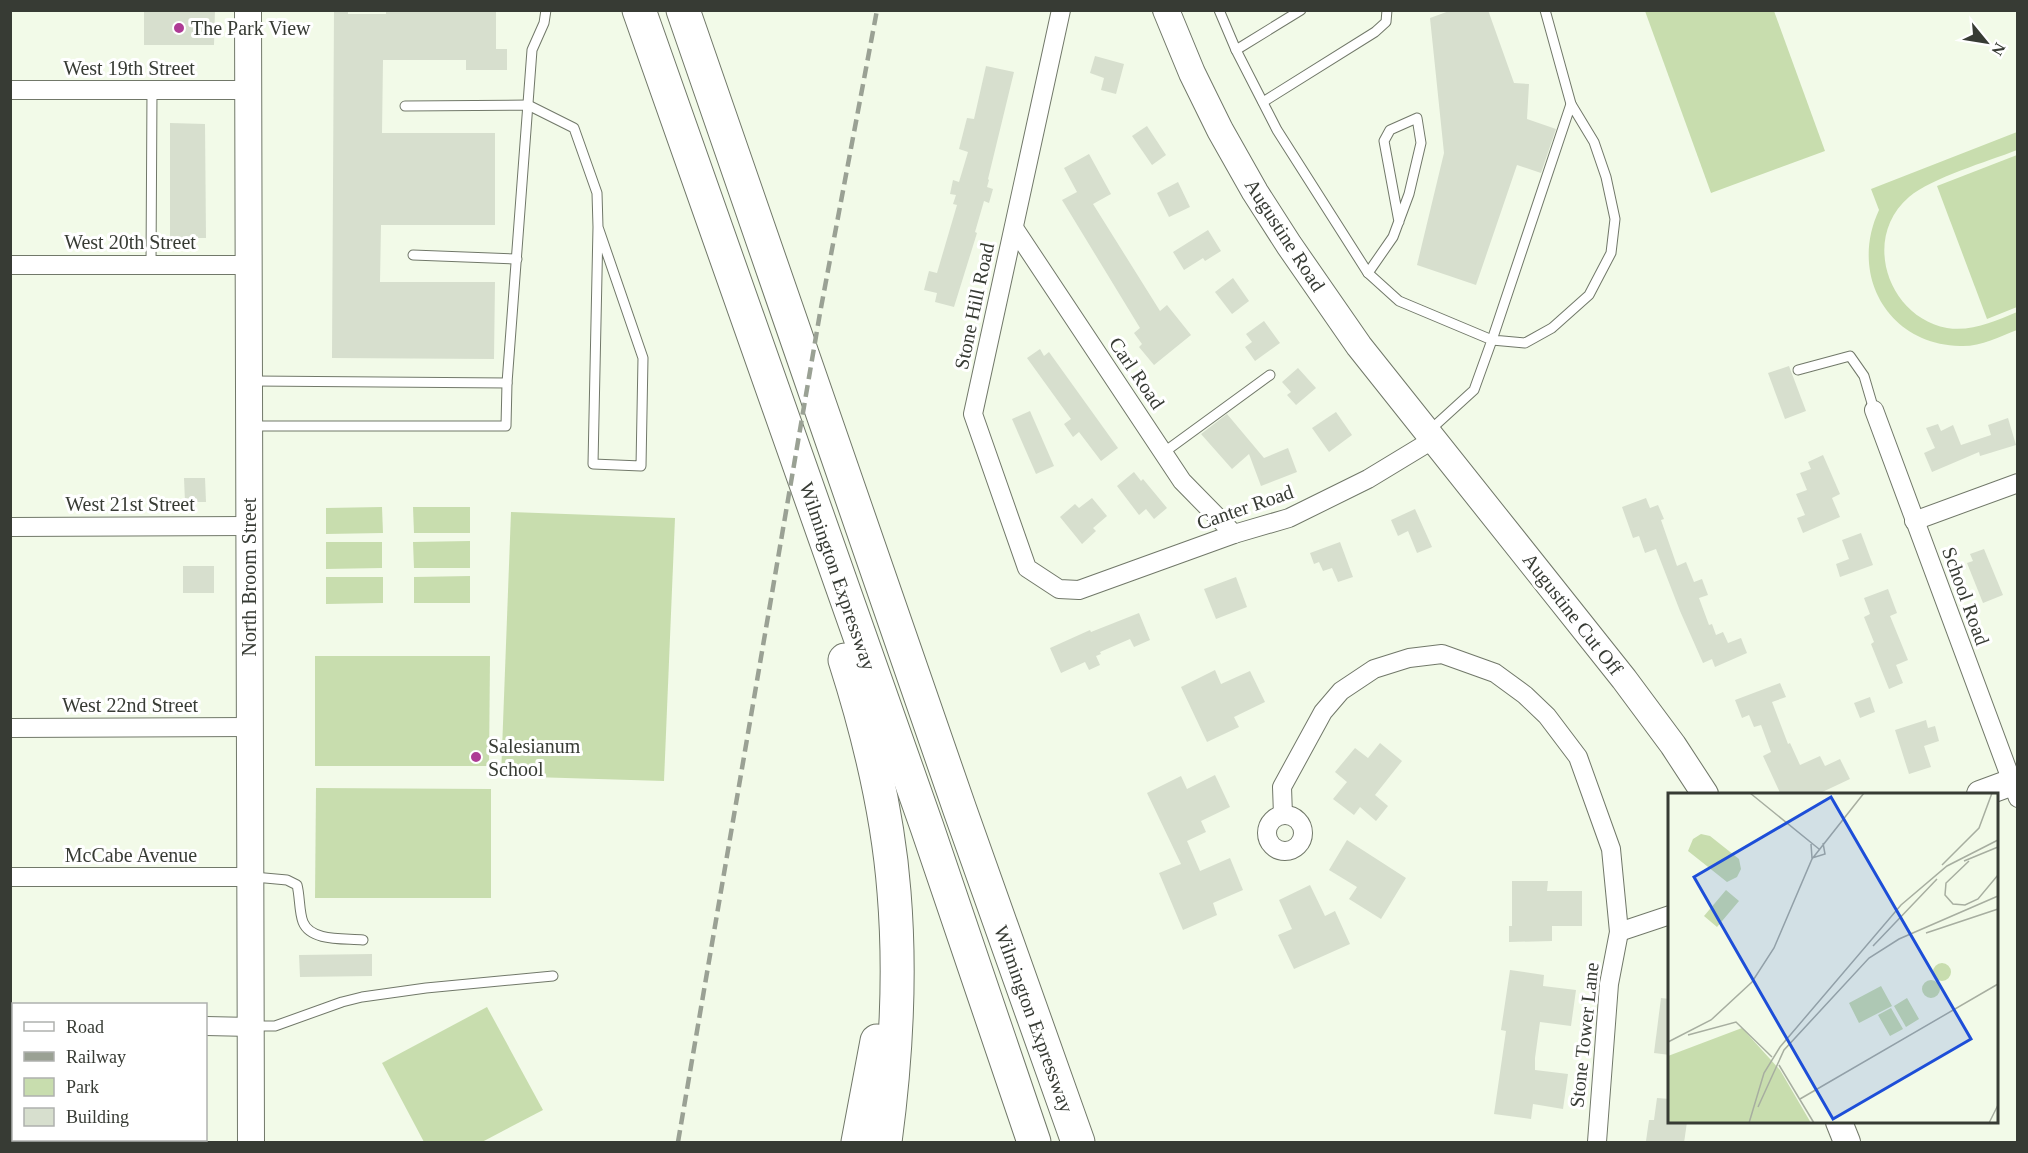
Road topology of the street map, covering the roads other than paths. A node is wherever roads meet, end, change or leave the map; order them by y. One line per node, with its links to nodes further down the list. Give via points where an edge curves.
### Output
1 (248, 10): 15 (street, North Broom Street)
2 (546, 10): 19 (lane, via 532,50)
3 (626, 10): 50 (highway, via 852,680)
4 (639, 10): 63 (highway, Wilmington Expressway)
5 (683, 10): 64 (highway, Wilmington Expressway)
6 (1061, 10): 22 (street, Stone Hill Road)
7 (1166, 10): 36 (street, Augustine Road, via 1192,73 1255,192 1359,346)
8 (1219, 10): 12 (lane)
9 (1301, 10): 12 (lane)
10 (1387, 10): 16 (lane, via 1386,22 1375,32)
11 (1545, 10): 17 (lane)
12 (1236, 50): 16 (lane)
13 (10, 90): 14 (street, West 19th Street)
14 (152, 90): 15 (street, West 19th Street); 26 (lane)
15 (248, 90): 27 (street, North Broom Street)
16 (1263, 102): 28 (lane)
17 (1571, 104): 29 (lane); 29 (lane, via 1594,142 1606,177 1615,219 1611,252 1589,295 1552,328 1525,343)
18 (405, 105): 19 (lane)
19 (528, 105): 21 (lane, via 574,128 597,193); 24 (lane)
20 (1399, 222): 20 (lane, via 1421,143 1417,118 1390,130 1384,141); 28 (lane)
21 (598, 227): 21 (lane, via 643,358 641,466 593,464)
22 (1014, 228): 37 (street, Carl Road); 43 (street, Stone Hill Road, via 973,414 1027,568)
23 (413, 255): 24 (lane)
24 (517, 259): 33 (lane)
25 (10, 265): 26 (street, West 20th Street)
26 (151, 265): 27 (street, West 20th Street)
27 (249, 265): 32 (street, North Broom Street)
28 (1368, 273): 29 (lane, via 1399,301)
29 (1492, 340): 36 (lane, via 1474,390)
30 (1798, 370): 34 (lane, via 1850,356 1864,376)
31 (1270, 375): 37 (lane)
32 (249, 381): 33 (lane); 35 (street, North Broom Street)
33 (507, 383): 35 (lane, via 506,426)
34 (1874, 410): 39 (street, School Road)
35 (249, 426): 40 (street, North Broom Street)
36 (1431, 436): 42 (street, Canter Road, via 1368,479 1289,518); 47 (street, Augustine Cut Off, via 1624,679)
37 (1163, 453): 42 (street, Carl Road, via 1182,481)
38 (2018, 483): 39 (street)
39 (1914, 521): 46 (street, School Road)
40 (249, 526): 41 (street, West 21st Street); 44 (street, North Broom Street)
41 (10, 527)
42 (1234, 534): 43 (street, Canter Road, via 1079,590)
43 (1059, 589)
44 (250, 727): 45 (street, West 22nd Street); 52 (street, North Broom Street)
45 (10, 728)
46 (2016, 787): 48 (street)
47 (1704, 793)
48 (1989, 793)
49 (1283, 816): 54 (street, Stone Tower Lane, via 1282,787 1323,712 1341,691 1374,669 1409,658 1442,654 1495,673 1525,695 1547,716 1578,758 1611,849)
50 (887, 833): 61 (highway, via 883,989); 62 (highway, via 894,892 897,1008)
51 (10, 877): 52 (street, McCabe Avenue)
52 (251, 877): 55 (lane, via 287,880 297,885 303,922 312,933); 58 (street, North Broom Street)
53 (1668, 916): 54 (street)
54 (1619, 933): 65 (street, Stone Tower Lane, via 1609,984)
55 (363, 940)
56 (553, 976): 58 (lane, via 362,997 275,1026)
57 (207, 1026): 58 (street)
58 (251, 1026): 60 (street, North Broom Street)
59 (1839, 1123): 66 (street)
60 (250, 1143)
61 (858, 1143)
62 (885, 1143)
63 (1034, 1143)
64 (1078, 1143)
65 (1597, 1143)
66 (1847, 1143)

